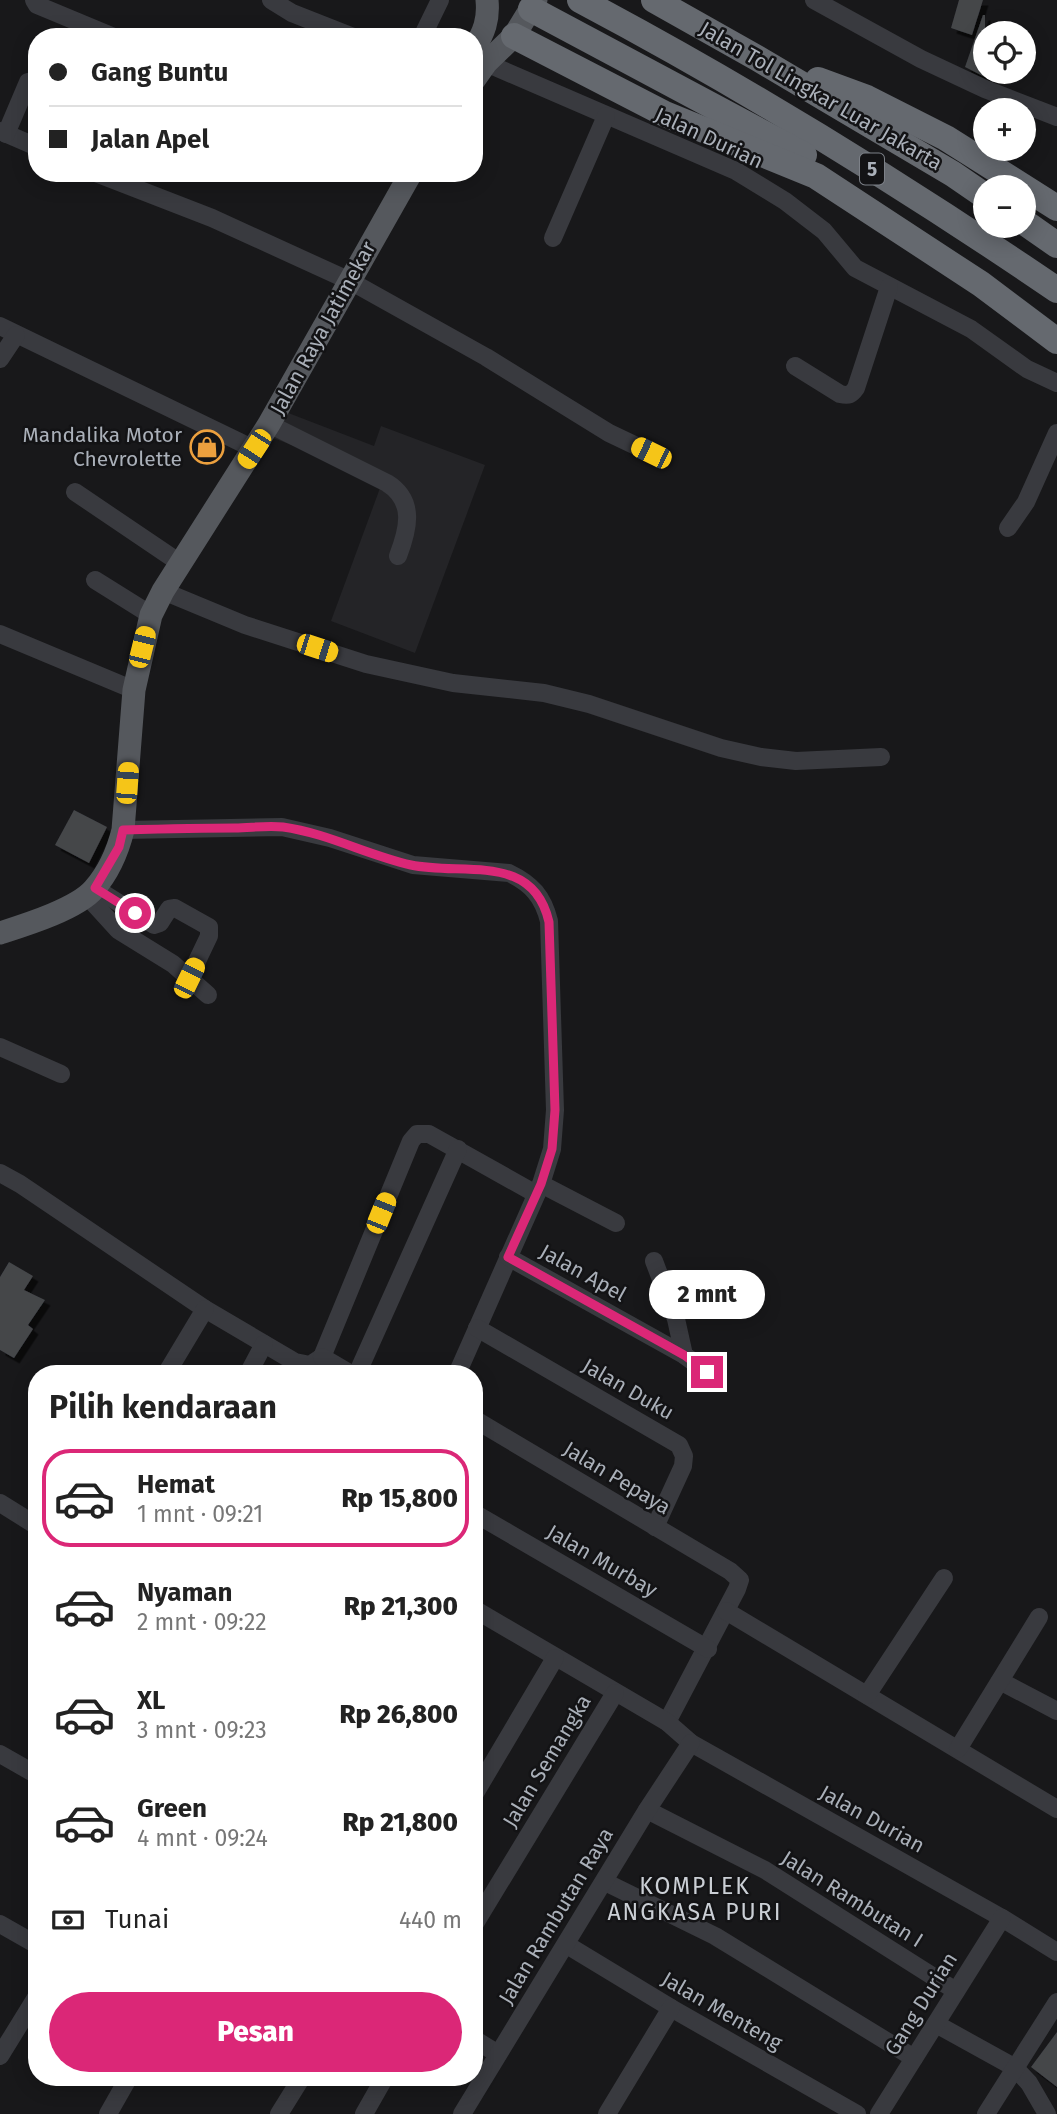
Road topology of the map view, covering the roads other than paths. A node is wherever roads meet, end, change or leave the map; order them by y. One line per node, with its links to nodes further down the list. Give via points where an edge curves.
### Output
1 (34, 0): 10 (street)
2 (271, 0): 11 (street)
3 (440, 0): 12 (street)
4 (487, 0): 14 (main road)
5 (495, 0): 13 (main road)
6 (580, 0): 32 (highway, Jalan Tol Lingkar Luar Jakarta / 5, via 682,54 913,194)
7 (654, 0): 15 (highway, Jalan Tol Lingkar Luar Jakarta / 5)
8 (814, 0): 20 (street, via 921,59)
9 (534, 5): 13 (main road); 33 (highway, via 813,160 988,272)
10 (92, 28)
11 (330, 28)
12 (426, 28)
13 (514, 36): 16 (main road); 36 (highway, via 665,114 816,176 981,284)
14 (483, 42)
15 (757, 58): 25 (highway, Jalan Tol Lingkar Luar Jakarta / 5); 26 (highway, via 867,98 946,138)
16 (483, 64)
17 (483, 71): 19 (street, Jalan Durian)
18 (28, 82): 21 (street)
19 (606, 116): 28 (street); 31 (street, Jalan Durian, via 736,171 785,201 824,231 855,268)
20 (1057, 117)
21 (3, 132): 22 (street)
22 (28, 143)
23 (119, 182): 30 (street, via 212,218)
24 (406, 182): 30 (main road, Jalan Raya Jatimekar)
25 (973, 188)
26 (1057, 208)
27 (1036, 230): 29 (highway)
28 (553, 238)
29 (1057, 245)
30 (349, 281): 40 (main road, Jalan Raya Jatimekar); 43 (street)
31 (889, 287): 38 (street, via 852,394 840,394); 39 (street, Jalan Durian, via 971,329 1027,369)
32 (1057, 290)
33 (1057, 323)
34 (0, 326): 35 (street)
35 (16, 335): 37 (street); 42 (street)
36 (1057, 341)
37 (0, 359)
38 (795, 366)
39 (1057, 383)
40 (269, 424): 42 (main road, Jalan Raya Jatimekar); 46 (street, via 399,492 408,517)
41 (1057, 433): 45 (street, via 1026,502)
42 (254, 449): 47 (main road, Jalan Raya Jatimekar)
43 (651, 453)
44 (75, 492): 47 (street)
45 (1008, 528)
46 (398, 556)
47 (180, 563): 49 (main road, Jalan Raya Jatimekar)
48 (95, 580): 50 (street)
49 (163, 591): 50 (main road, Jalan Raya Jatimekar); 53 (street, via 244,625 366,664 453,683 544,693 721,748 796,761)
50 (151, 615): 52 (main road, Jalan Raya Jatimekar)
51 (0, 634): 52 (street)
52 (134, 690): 54 (main road, Jalan Raya Jatimekar)
53 (881, 757)
54 (123, 830): 55 (main road, Jalan Raya Jatimekar, via 119,847); 63 (street, via 282,827 414,865 509,873 523,879 545,905 549,922 555,1110 552,1149)
55 (91, 892): 56 (main road, via 40,920); 57 (street, via 118,930); 57 (street, via 154,925 172,908 209,927)
56 (0, 933)
57 (189, 978): 58 (street)
58 (208, 995)
59 (0, 1047): 60 (street)
60 (61, 1074)
61 (458, 1149): 63 (street); 71 (street, via 429,1134 416,1134 411,1141); 75 (street)
62 (0, 1173): 67 (street)
63 (538, 1189): 64 (street); 65 (street)
64 (616, 1223)
65 (508, 1257): 68 (street); 70 (street, Jalan Apel)
66 (653, 1261): 70 (street, via 676,1319)
67 (205, 1309): 69 (street); 72 (street)
68 (477, 1328): 76 (street); 82 (street, Jalan Duku, via 679,1445 683,1466)
69 (264, 1344): 71 (street, via 295,1362 310,1365); 73 (street)
70 (684, 1355): 77 (street, Jalan Apel)
71 (322, 1357): 74 (street)
72 (171, 1365)
73 (253, 1365)
74 (336, 1365)
75 (361, 1365)
76 (461, 1365)
77 (707, 1372)
78 (483, 1424): 82 (street, Jalan Pepaya)
79 (0, 1503): 81 (street)
80 (483, 1518): 87 (street, Jalan Murbay)
81 (28, 1520)
82 (655, 1527): 84 (street, Jalan Pepaya, via 737,1576 740,1580)
83 (944, 1578): 91 (street)
84 (726, 1611): 87 (street); 91 (street)
85 (483, 1614): 88 (street, Jalan Durian)
86 (1039, 1617): 89 (street)
87 (708, 1649): 93 (street)
88 (555, 1658): 90 (street, Jalan Durian); 98 (street)
89 (1000, 1681): 92 (street); 95 (street)
90 (615, 1693): 93 (street, Jalan Durian); 102 (street, Jalan Semangka)
91 (867, 1695): 95 (street)
92 (1057, 1711)
93 (667, 1722): 94 (street, Jalan Durian)
94 (691, 1743): 100 (street, Jalan Rambutan Raya); 103 (street, Jalan Durian)
95 (958, 1749): 99 (street)
96 (0, 1754): 97 (street)
97 (28, 1770)
98 (483, 1780)
99 (1057, 1809)
100 (647, 1810): 101 (street, Jalan Rambutan Raya); 108 (street, Jalan Rambutan I, via 765,1870)
101 (604, 1882): 106 (street, Jalan Rambutan Raya); 116 (street, via 715,1936)
102 (483, 1910)
103 (1002, 1918): 107 (street, Jalan Durian); 108 (street, Gang Durian)
104 (0, 1924): 105 (street)
105 (28, 1940)
106 (566, 1945): 110 (street, Jalan Menteng); 114 (street, Jalan Rambutan Raya)
107 (1057, 1952)
108 (956, 1991): 112 (street, Gang Durian)
109 (1057, 2002): 117 (street)
110 (671, 2008): 123 (street); 128 (street, Jalan Menteng)
111 (28, 2011): 115 (street)
112 (936, 2024): 116 (street, Gang Durian); 117 (street)
113 (483, 2045): 114 (street)
114 (498, 2054): 118 (street, Jalan Rambutan Raya)
115 (0, 2056)
116 (914, 2057): 129 (street, Gang Durian)
117 (1014, 2067): 130 (street); 131 (street)
118 (483, 2079)
119 (124, 2086): 124 (street)
120 (296, 2086): 125 (street)
121 (380, 2086): 126 (street)
122 (479, 2086): 127 (street, Jalan Rambutan Raya)
123 (611, 2113)
124 (108, 2114)
125 (279, 2114)
126 (364, 2114)
127 (462, 2114)
128 (857, 2114)
129 (879, 2114)
130 (986, 2114)
131 (1047, 2114)

